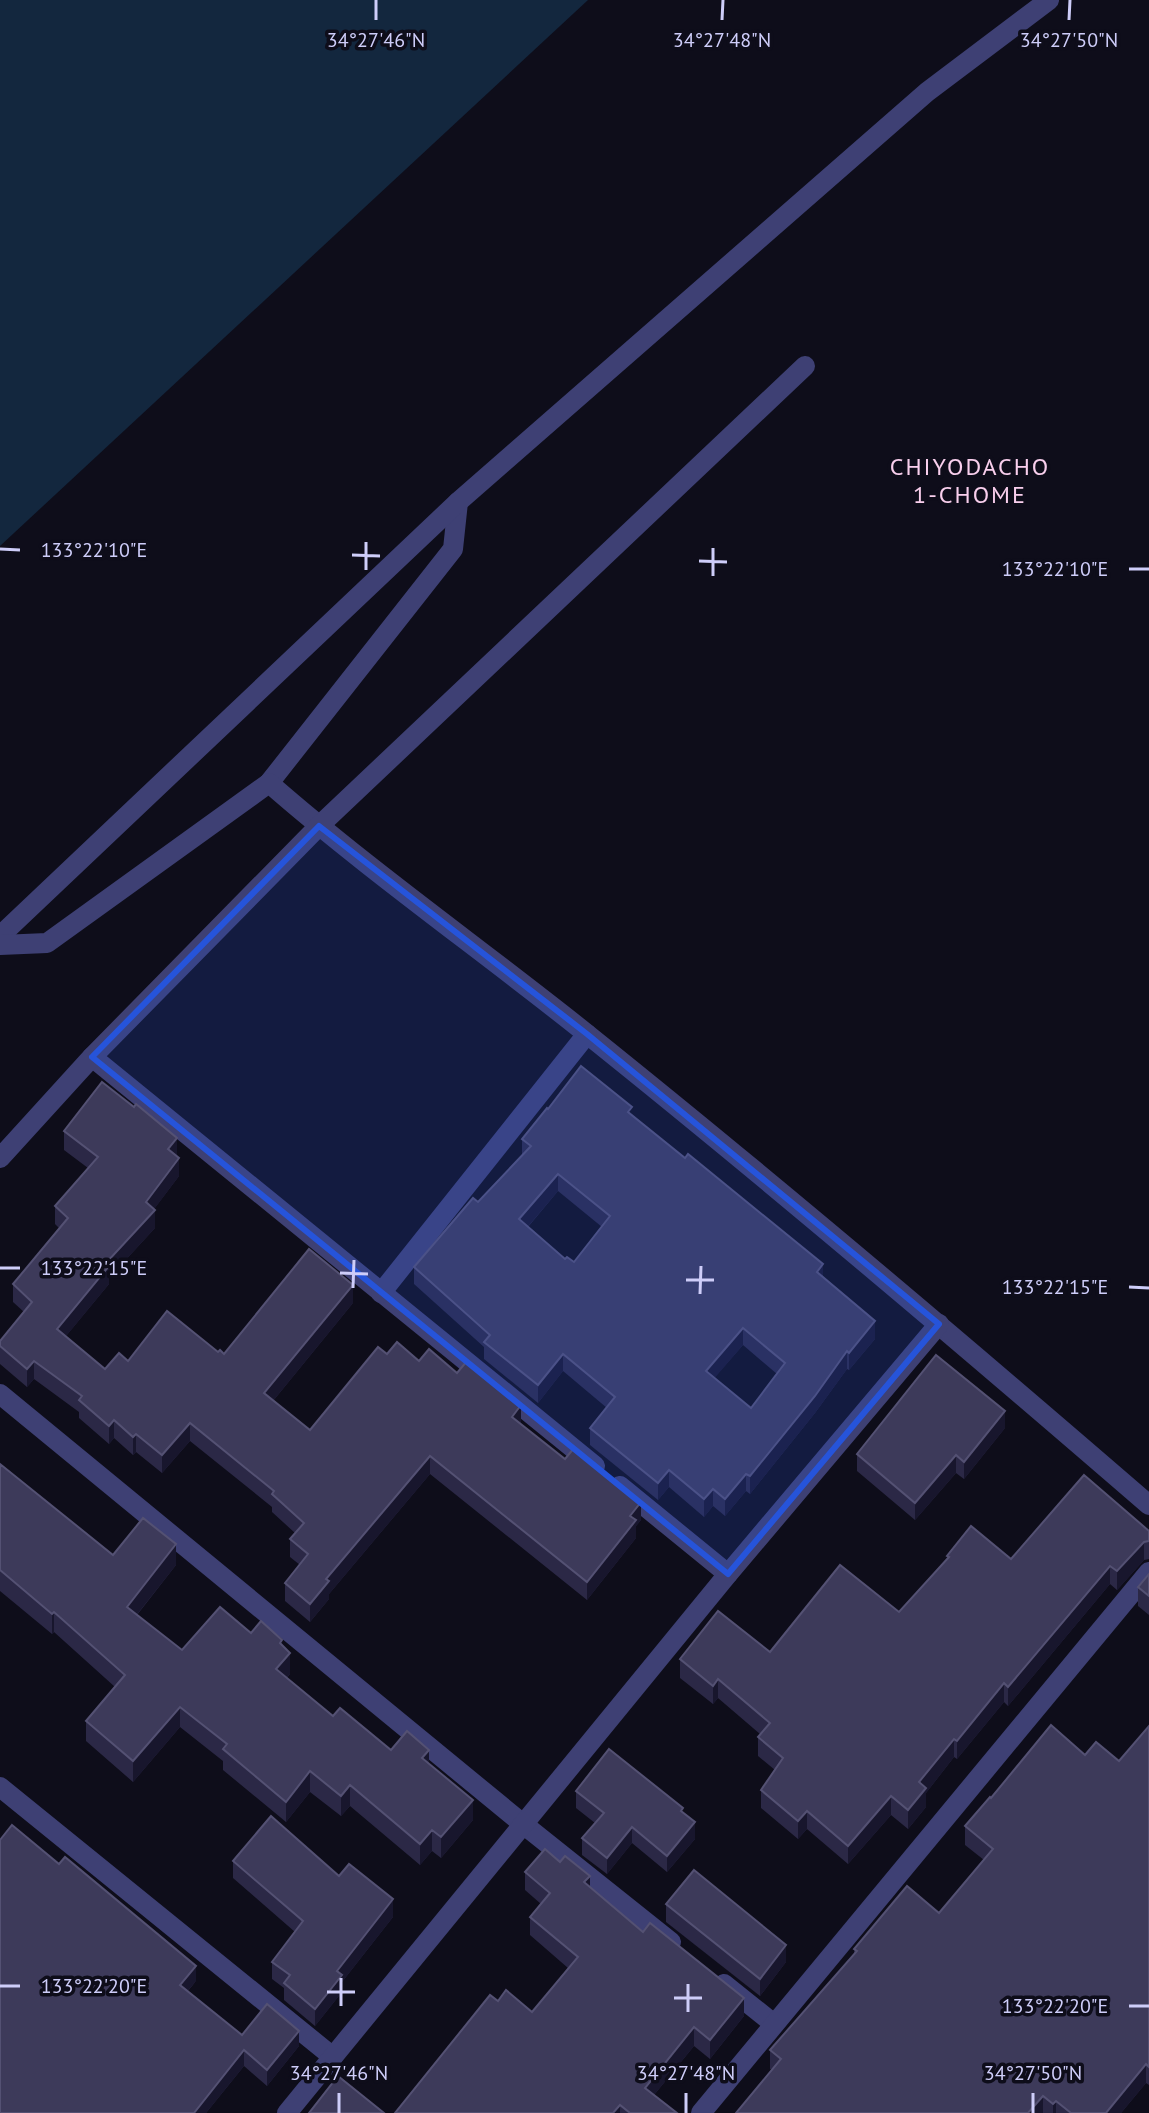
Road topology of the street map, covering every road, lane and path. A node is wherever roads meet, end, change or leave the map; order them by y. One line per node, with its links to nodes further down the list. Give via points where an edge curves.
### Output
1 (1049, 0): 3 (street, via 927,92)
2 (805, 366): 5 (street)
3 (458, 502): 4 (street, via 453,549); 6 (street)
4 (269, 783): 5 (street); 7 (street, via 47,943)
5 (319, 826): 8 (street); 9 (street)
6 (0, 936)
7 (0, 945)
8 (587, 1034): 11 (street); 12 (street)
9 (92, 1057): 10 (street); 11 (street)
10 (0, 1158)
11 (381, 1293): 16 (street)
12 (939, 1324): 14 (street); 16 (street)
13 (0, 1394): 18 (street)
14 (1149, 1505)
15 (1149, 1572): 21 (street)
16 (728, 1574): 18 (street)
17 (0, 1787): 22 (street)
18 (523, 1824): 19 (street); 22 (street)
19 (691, 1957)
20 (714, 1976): 21 (street)
21 (774, 2024): 24 (street)
22 (333, 2057): 23 (street)
23 (287, 2113)
24 (701, 2113)

